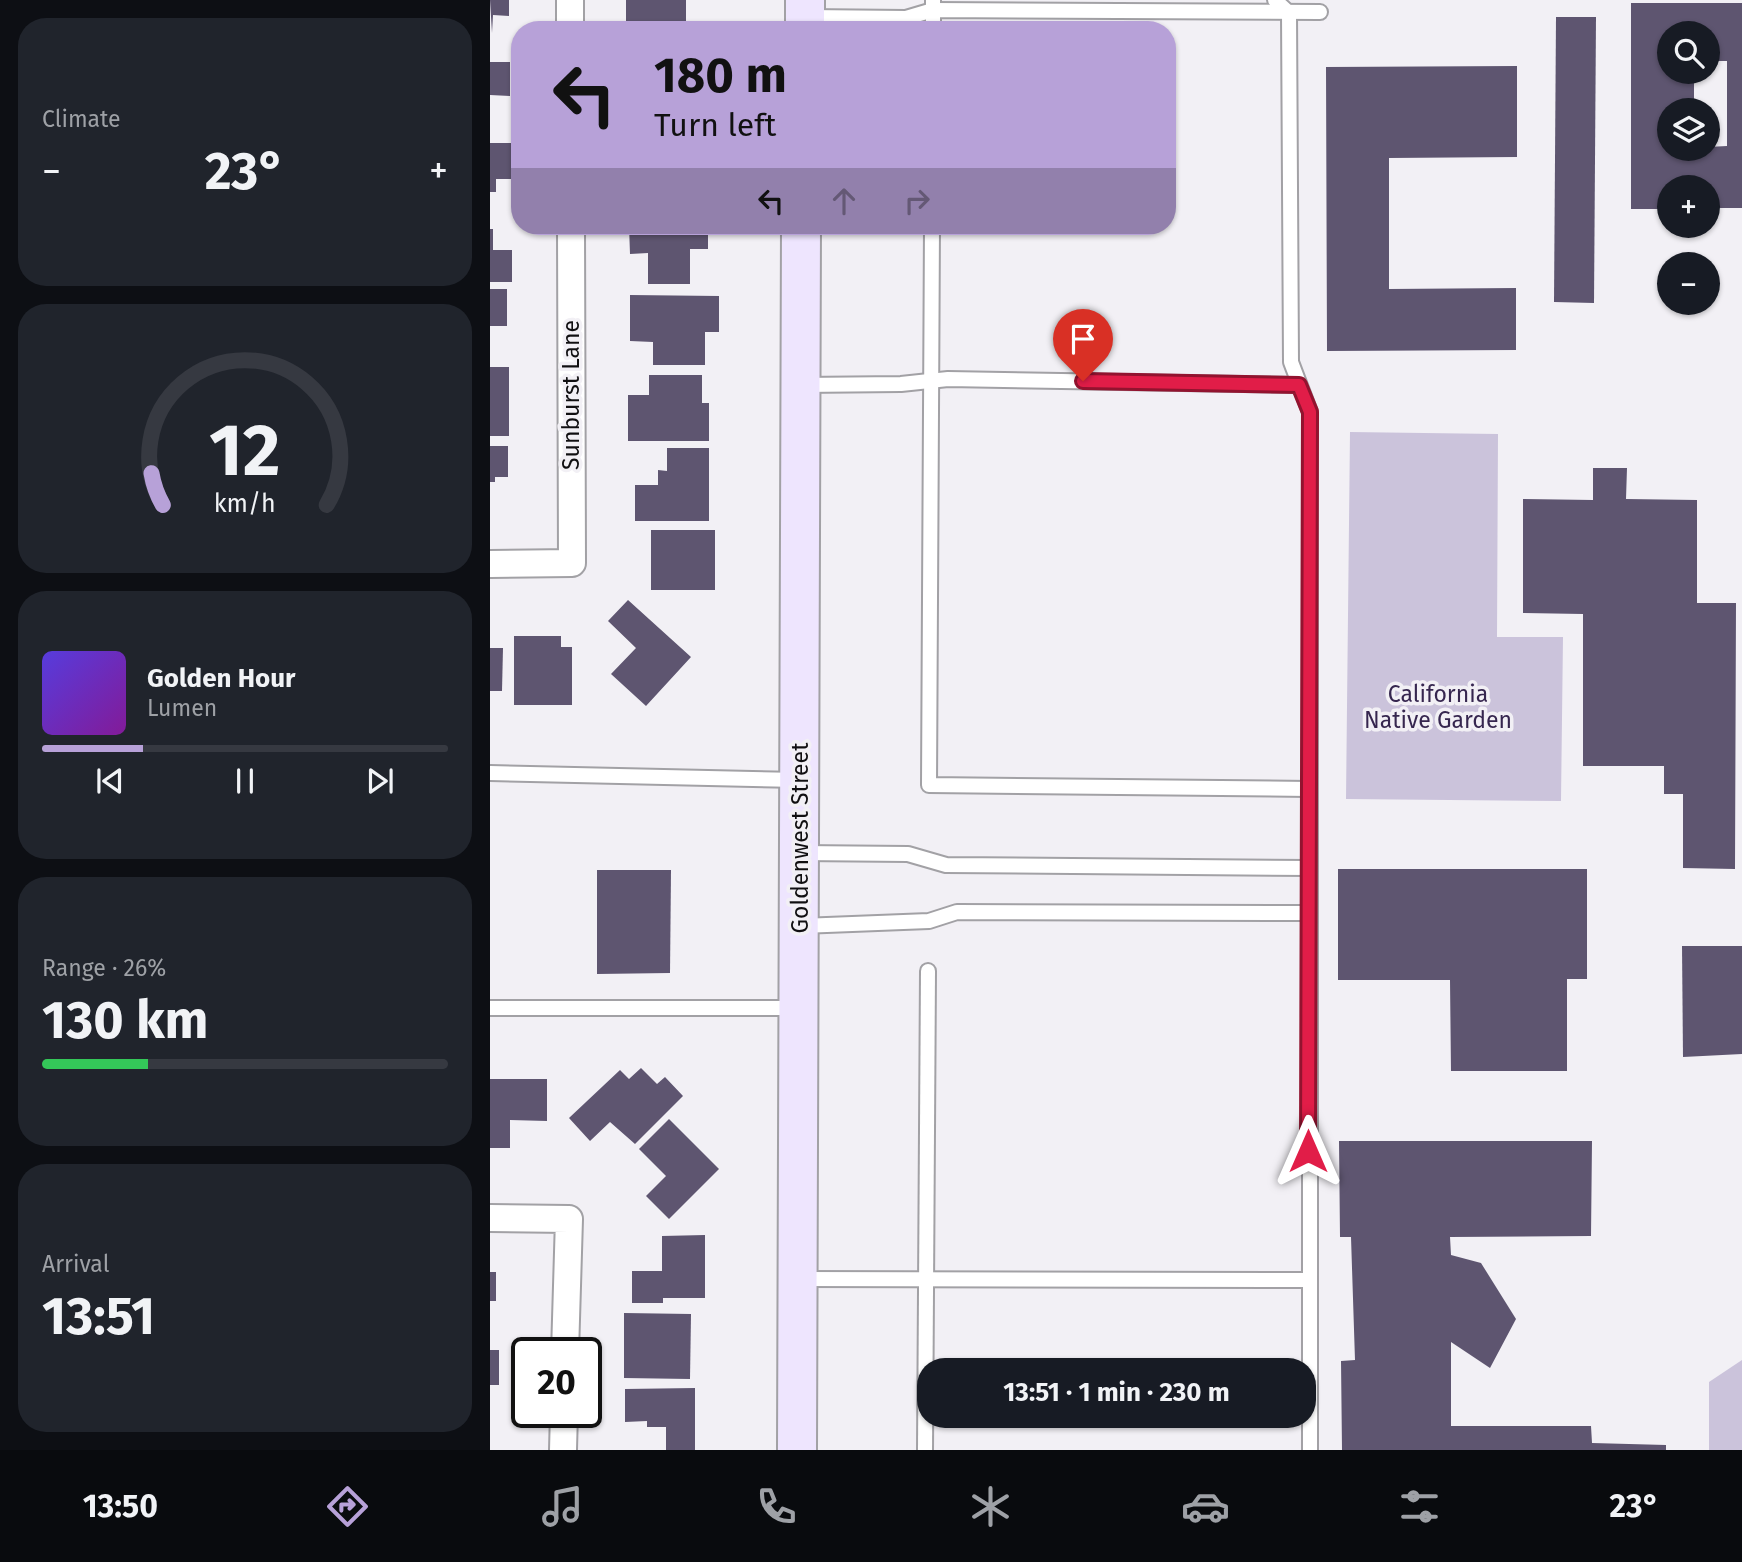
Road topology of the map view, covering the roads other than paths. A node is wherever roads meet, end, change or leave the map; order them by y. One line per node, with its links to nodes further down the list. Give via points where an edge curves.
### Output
1 (570, 0): 7 (street)
2 (1275, 0): 5 (lane)
3 (933, 5): 5 (lane); 6 (lane, via 906,18)
4 (1320, 12): 5 (lane)
5 (1289, 13): 13 (lane, via 1291,362)
6 (805, 15)
7 (570, 21)
8 (570, 235): 14 (street, Sunburst Lane, via 572,563)
9 (802, 235): 12 (main road, Goldenwest Street)
10 (932, 235): 11 (lane)
11 (929, 382): 12 (lane); 13 (lane); 17 (lane, via 929,785)
12 (800, 385): 16 (main road, Goldenwest Street)
13 (1299, 385): 17 (lane, via 1310,412)
14 (490, 564)
15 (490, 773): 16 (lane)
16 (800, 780): 18 (main road, Goldenwest Street)
17 (1309, 789): 19 (lane)
18 (800, 853): 19 (lane, via 908,854 946,865); 21 (main road, Goldenwest Street)
19 (1310, 868): 20 (lane)
20 (1310, 913): 21 (lane, via 957,912 929,921); 28 (lane)
21 (799, 926): 24 (main road, Goldenwest Street)
22 (928, 971): 27 (lane)
23 (490, 1008): 24 (lane)
24 (798, 1008): 26 (main road, Goldenwest Street)
25 (490, 1219): 29 (street, via 569,1219)
26 (798, 1279): 27 (lane); 32 (main road, Goldenwest Street)
27 (925, 1279): 28 (lane); 33 (lane)
28 (1308, 1279): 34 (lane)
29 (565, 1337)
30 (564, 1428): 31 (street)
31 (563, 1450)
32 (797, 1450)
33 (925, 1450)
34 (1310, 1450)

